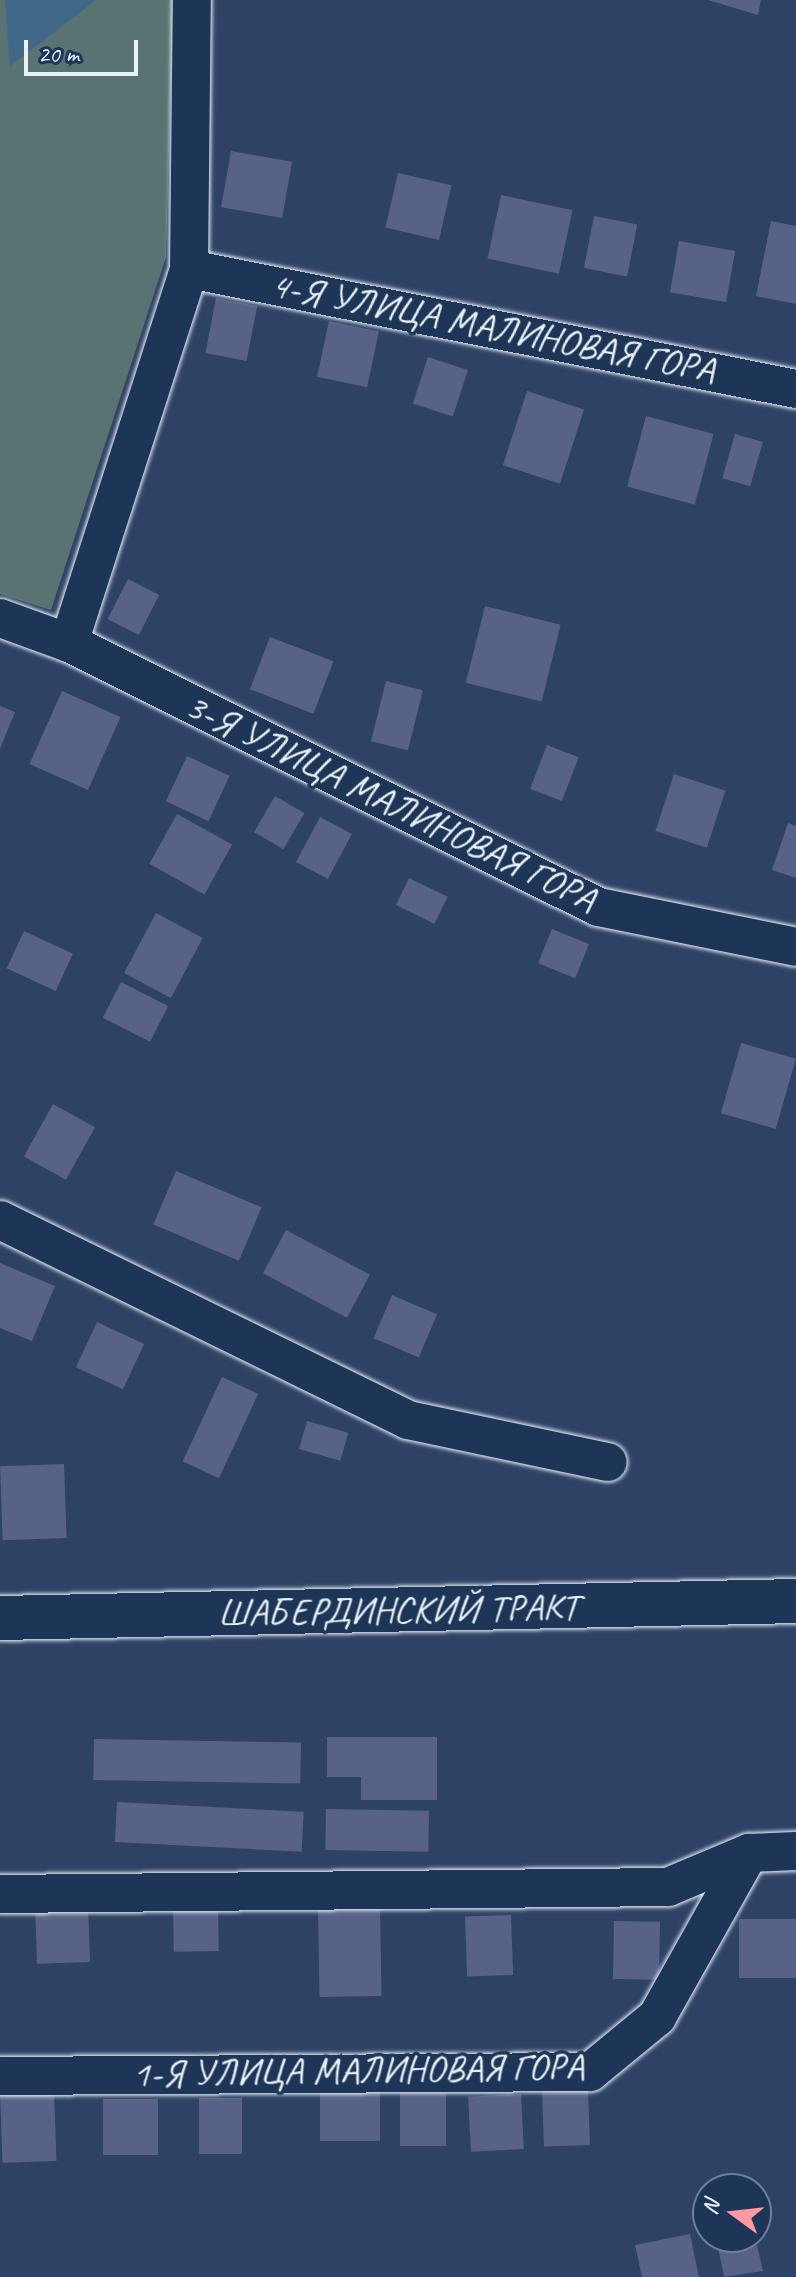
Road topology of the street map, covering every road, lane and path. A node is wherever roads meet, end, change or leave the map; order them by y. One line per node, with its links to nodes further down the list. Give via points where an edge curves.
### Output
1 (192, 0): 2 (street)
2 (189, 269): 3 (street, 4-Я УЛИЦА МАЛИНОВАЯ ГОРА); 5 (street)
3 (796, 389)
4 (0, 618): 5 (street, 3-Я УЛИЦА МАЛИНОВАЯ ГОРА)
5 (69, 643): 6 (street, 3-Я УЛИЦА МАЛИНОВАЯ ГОРА, via 598,907)
6 (796, 947)
7 (0, 1220): 8 (street, via 408,1420)
8 (608, 1462)
9 (796, 1601): 10 (main road, ШАБЕРДИНСКИЙ ТРАКТ)
10 (0, 1618)
11 (796, 1851): 12 (street)
12 (749, 1853): 13 (street, via 668,1887); 14 (street, 1-Я УЛИЦА МАЛИНОВАЯ ГОРА, via 657,2017 590,2072)
13 (0, 1894)
14 (0, 2076)

